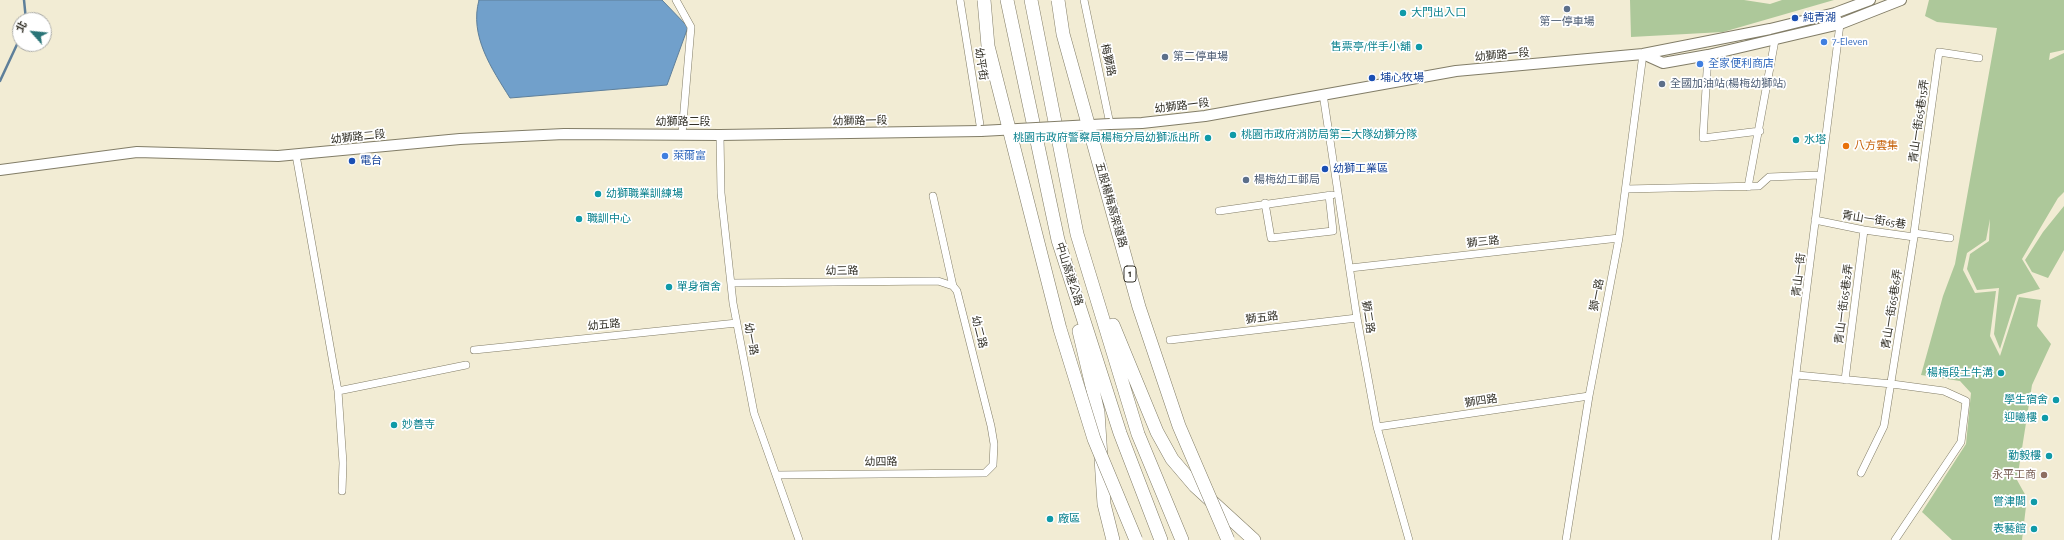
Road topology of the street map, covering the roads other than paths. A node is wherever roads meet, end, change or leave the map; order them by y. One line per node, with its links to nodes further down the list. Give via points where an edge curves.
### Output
1 (676, 0): 20 (street, via 691,27)
2 (960, 0): 18 (street, 幼平街)
3 (984, 0): 60 (highway, bridge, via 988,46 1060,329 1094,439)
4 (1007, 0): 37 (highway, 中山高速公路)
5 (1031, 0): 38 (highway, 中山高速公路, via 1077,234)
6 (1058, 0): 63 (highway, 五股楊梅高架道路 / 1, bridge, via 1063,34 1140,307 1179,426)
7 (1084, 0): 17 (street, 梅獅路)
8 (1870, 0): 10 (street, 幼獅路一段)
9 (1901, 0): 11 (street, 幼獅路一段)
10 (1835, 13): 11 (street); 13 (street, 幼獅路一段, via 1770,29)
11 (1840, 24): 12 (street, 幼獅路一段); 24 (street, 青山一街)
12 (1775, 40): 14 (street, 幼獅路一段); 19 (street)
13 (1643, 54): 14 (street, 幼獅路一段, via 1663,63); 16 (street, 幼獅路一段, via 1456,71); 26 (street, 獅一路)
14 (1708, 55): 19 (street, via 1703,138)
15 (1979, 58): 34 (street, 青山一街65巷15弄, via 1939,52)
16 (1323, 94): 17 (street, 幼獅路一段, via 1205,116); 27 (street, 獅二路)
17 (1110, 124): 18 (street, 幼獅路一段, bridge)
18 (981, 131): 21 (street, 幼獅路一段)
19 (1760, 131): 25 (street)
20 (682, 134): 21 (street, 幼獅路二段); 22 (street, 幼獅路二段, via 564,134 460,139)
21 (720, 135): 40 (street, 幼一路, via 721,193)
22 (296, 155): 23 (street, 幼獅路二段, via 137,152); 50 (street)
23 (0, 170)
24 (1820, 175): 25 (street, via 1769,177 1759,186); 32 (street, 青山一街)
25 (1748, 187): 26 (street)
26 (1626, 189): 35 (street, 獅一路)
27 (1338, 194): 28 (street); 39 (street, 獅二路)
28 (1328, 195): 30 (street); 30 (street, via 1333,231 1271,238)
29 (932, 196): 41 (street, 幼二路)
30 (1265, 204): 31 (street)
31 (1219, 211)
32 (1815, 220): 33 (street, 青山一街65巷); 47 (street, 青山一街)
33 (1864, 230): 34 (street, 青山一街65巷); 48 (street, 青山一街65巷2弄)
34 (1914, 235): 36 (street, 青山一街65巷); 49 (street, 青山一街65巷6弄)
35 (1619, 238): 39 (street, 獅三路); 51 (street, 獅一路)
36 (1950, 238)
37 (1058, 240): 59 (highway, via 1098,412 1104,504); 61 (highway, 中山高速公路, via 1120,434)
38 (1084, 256): 57 (highway, via 1161,439 1172,459 1195,486); 62 (highway, 中山高速公路, via 1138,434)
39 (1350, 268): 42 (street, 獅二路)
40 (731, 283): 41 (street, 幼三路, via 938,281); 43 (street, 幼一路)
41 (953, 286): 53 (street, 幼二路, via 957,291 994,444 993,465)
42 (1357, 318): 44 (street, 獅五路); 52 (street, 獅二路)
43 (737, 323): 45 (street, 幼五路); 55 (street, 幼一路, via 754,413)
44 (1170, 340)
45 (474, 350)
46 (466, 365): 50 (street)
47 (1797, 375): 48 (street); 67 (street, 青山一街)
48 (1845, 380): 49 (street)
49 (1892, 384): 54 (street, 青山一街65巷6弄, via 1884,426); 68 (street, via 1944,391 1966,401 1961,442)
50 (338, 391): 56 (street, via 344,463)
51 (1589, 396): 52 (street, 獅四路); 66 (street, 獅一路)
52 (1377, 427): 65 (street, 獅二路)
53 (986, 473): 55 (street, 幼四路)
54 (1861, 473)
55 (776, 475): 58 (street, 幼一路)
56 (342, 491)
57 (1229, 517): 63 (highway); 64 (highway)
58 (799, 540)
59 (1113, 540)
60 (1136, 540)
61 (1161, 540)
62 (1182, 540)
63 (1237, 540)
64 (1254, 540)
65 (1409, 540)
66 (1566, 540)
67 (1775, 540)
68 (1895, 540)

